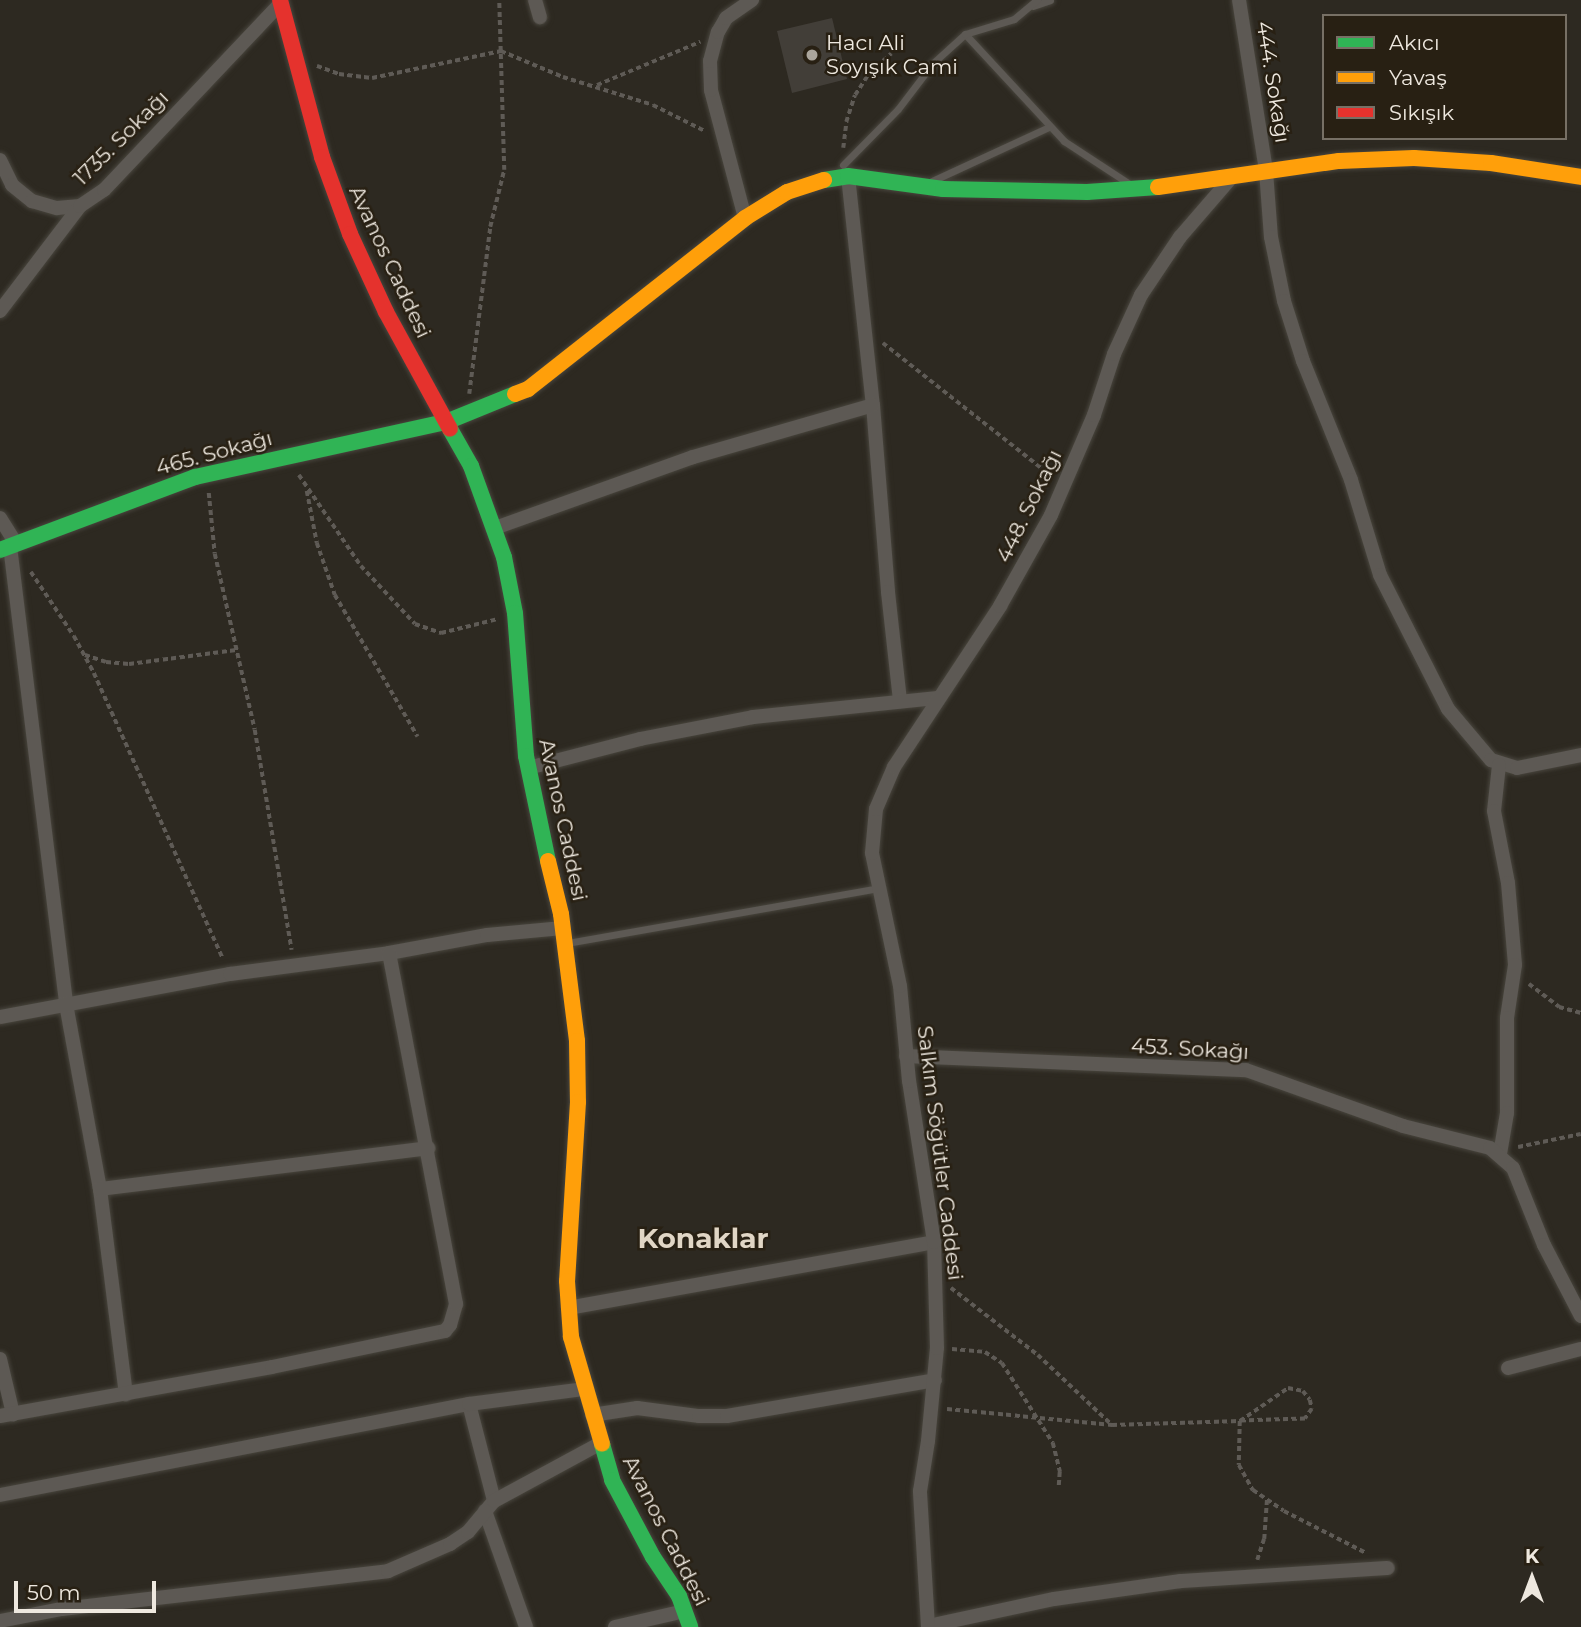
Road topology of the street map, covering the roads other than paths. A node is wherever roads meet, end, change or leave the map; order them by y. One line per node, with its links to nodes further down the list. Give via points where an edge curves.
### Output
1 (535, 0): 8 (street)
2 (752, 0): 19 (street, via 734,11 718,32 709,76)
3 (1037, 0): 7 (lane)
4 (1050, 0): 7 (lane)
5 (1239, 0): 13 (street, 444. Sokağı)
6 (280, 2): 18 (street, 1735. Sokağı, via 104,190); 22 (street, Avanos Caddesi, via 323,157 350,234)
7 (1030, 7): 9 (lane, via 1014,19)
8 (540, 17)
9 (965, 34): 10 (lane); 12 (lane, via 933,63)
10 (1049, 127): 16 (lane); 17 (lane, via 1083,156)
11 (0, 160): 18 (street, via 12,185 32,201 57,208)
12 (845, 171): 16 (street); 19 (street, 465. Sokağı, via 787,192); 21 (street)
13 (1266, 171): 14 (street, via 1339,161 1414,158 1491,163); 15 (street); 29 (street, 444. Sokağı, via 1271,237 1284,302 1351,480 1380,575 1448,709)
14 (1581, 177)
15 (1230, 179): 17 (street); 26 (street, 448. Sokağı, via 1180,236 1142,296 1114,354 1064,486 1000,606)
16 (922, 186): 17 (street, via 1039,193)
17 (1141, 189)
18 (80, 206): 20 (street, 1735. Sokağı)
19 (745, 218): 22 (street, 465. Sokağı, via 528,388)
20 (0, 311)
21 (873, 405): 24 (street, via 693,457); 27 (street)
22 (446, 422): 24 (street, Avanos Caddesi, via 471,466); 25 (street, 465. Sokağı, via 206,474)
23 (0, 518): 25 (street)
24 (495, 528): 30 (street, Avanos Caddesi, via 515,613)
25 (9, 547): 35 (street)
26 (938, 698): 27 (street); 31 (street, 448. Sokağı, via 880,795)
27 (900, 701): 30 (street, via 814,708 707,725)
28 (1581, 755): 29 (street, via 1517,768)
29 (1499, 765): 39 (street, via 1494,811 1509,893 1515,965 1507,1018 1507,1113)
30 (528, 768): 33 (street, Avanos Caddesi)
31 (872, 853): 32 (street, Salkım Söğütler Caddesi)
32 (880, 888): 33 (lane); 37 (street, Salkım Söğütler Caddesi, via 900,986)
33 (565, 936): 34 (street, via 487,935); 42 (street, Avanos Caddesi, via 578,1072)
34 (389, 953): 35 (street, via 230,974); 38 (street)
35 (66, 1004): 36 (street); 40 (street)
36 (0, 1017)
37 (906, 1056): 39 (street, 453. Sokağı, via 1246,1070 1403,1126 1480,1144); 41 (street, Salkım Söğütler Caddesi)
38 (428, 1148): 40 (street); 49 (street, via 456,1304 445,1331)
39 (1500, 1154): 43 (street, via 1513,1168 1527,1207)
40 (100, 1189): 49 (street)
41 (934, 1242): 42 (street); 47 (street, Salkım Söğütler Caddesi)
42 (568, 1308): 48 (street, Avanos Caddesi)
43 (1581, 1315)
44 (1581, 1349): 46 (street)
45 (0, 1359): 51 (street)
46 (1508, 1368)
47 (935, 1380): 52 (street, via 727,1416 637,1408); 59 (street, Salkım Söğütler Caddesi, via 919,1491)
48 (585, 1389): 50 (street); 52 (street, Avanos Caddesi)
49 (126, 1394): 51 (street)
50 (469, 1404): 54 (street); 55 (street)
51 (6, 1415)
52 (592, 1415): 53 (street, Avanos Caddesi)
53 (601, 1443): 55 (street); 57 (street, Avanos Caddesi, via 612,1480)
54 (0, 1495)
55 (490, 1506): 58 (street, via 468,1532 450,1544 388,1571 62,1609); 60 (street)
56 (1388, 1568): 59 (street, via 1250,1574 1105,1591)
57 (685, 1611): 61 (street); 62 (street, Avanos Caddesi)
58 (0, 1621)
59 (928, 1626)
60 (526, 1627)
61 (615, 1627)
62 (690, 1627)

